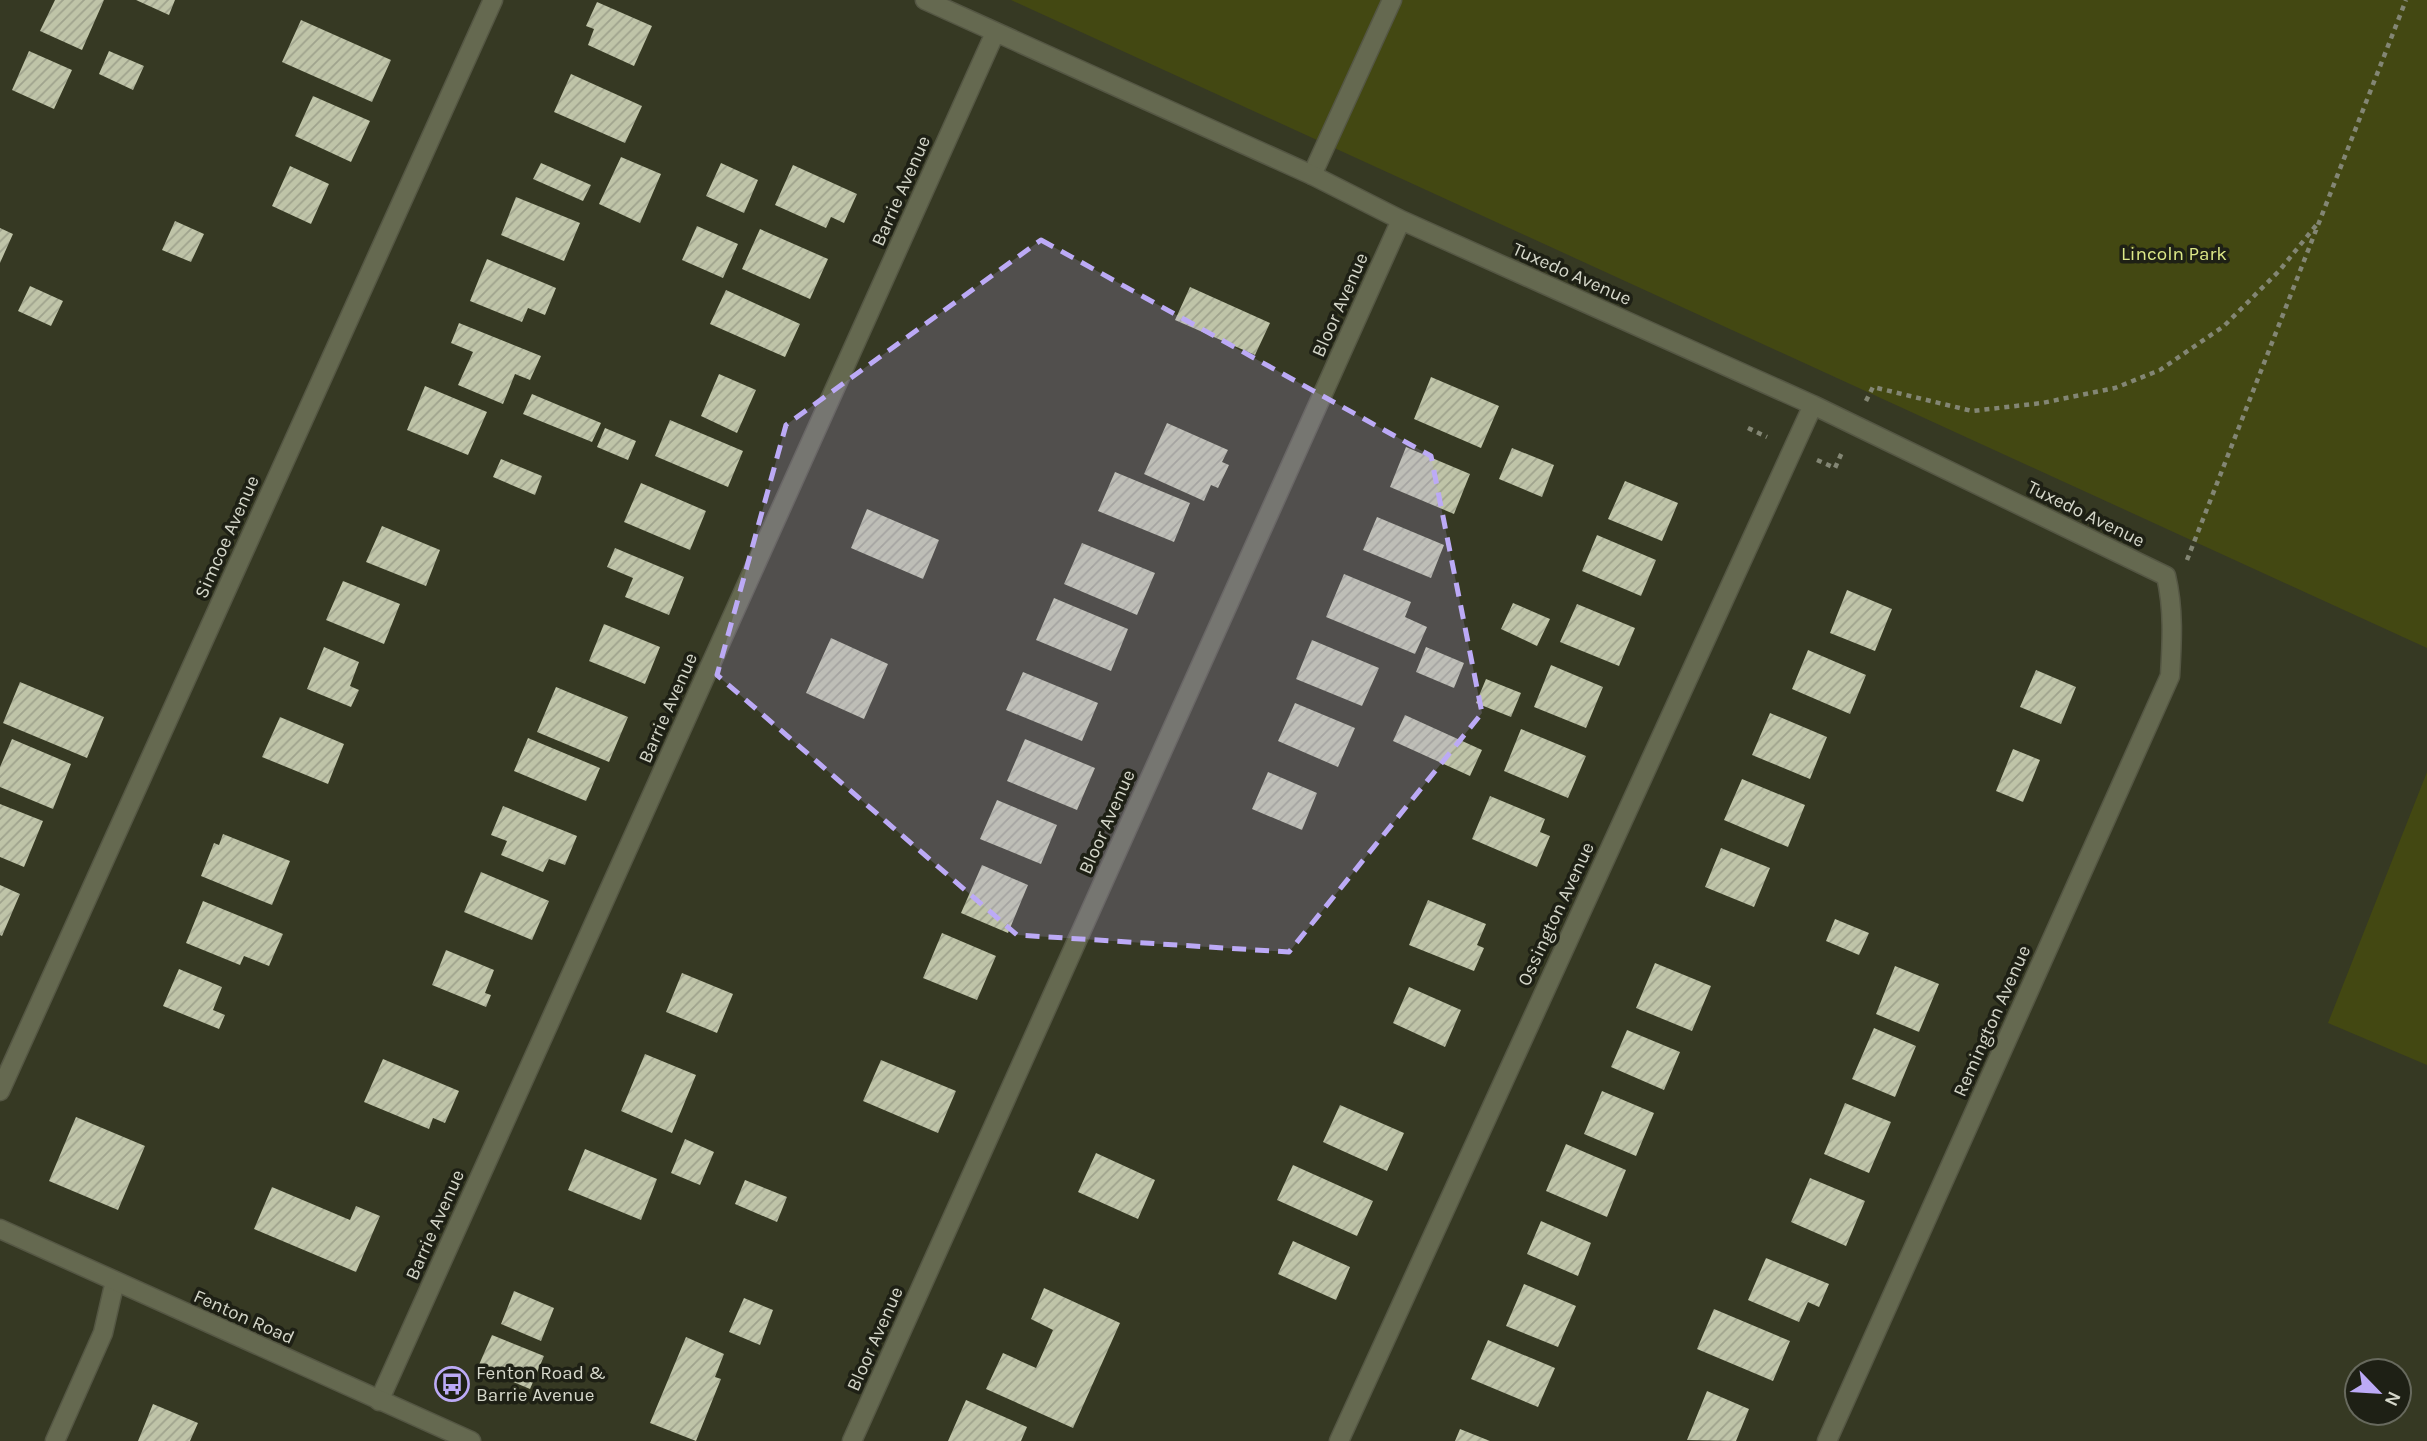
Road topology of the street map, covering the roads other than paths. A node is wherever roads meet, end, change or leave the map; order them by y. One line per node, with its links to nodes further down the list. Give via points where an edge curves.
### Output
1 (493, 0): 9 (street, Simcoe Avenue)
2 (925, 0): 4 (street, Tuxedo Avenue)
3 (1392, 0): 5 (street)
4 (995, 33): 5 (street, Tuxedo Avenue); 12 (street, Barrie Avenue)
5 (1312, 175): 6 (street, Tuxedo Avenue)
6 (1401, 220): 7 (street, Tuxedo Avenue); 15 (street, Bloor Avenue)
7 (1813, 405): 8 (street, Tuxedo Avenue, via 2166,576); 16 (street, Ossington Avenue)
8 (2171, 613): 17 (street, Remington Avenue, via 2170,676)
9 (0, 1091)
10 (0, 1228): 11 (street, Fenton Road)
11 (115, 1281): 12 (street, Fenton Road); 13 (street, via 103,1332)
12 (379, 1401): 14 (street, Fenton Road)
13 (55, 1441)
14 (471, 1441)
15 (852, 1441)
16 (1339, 1441)
17 (1827, 1441)

